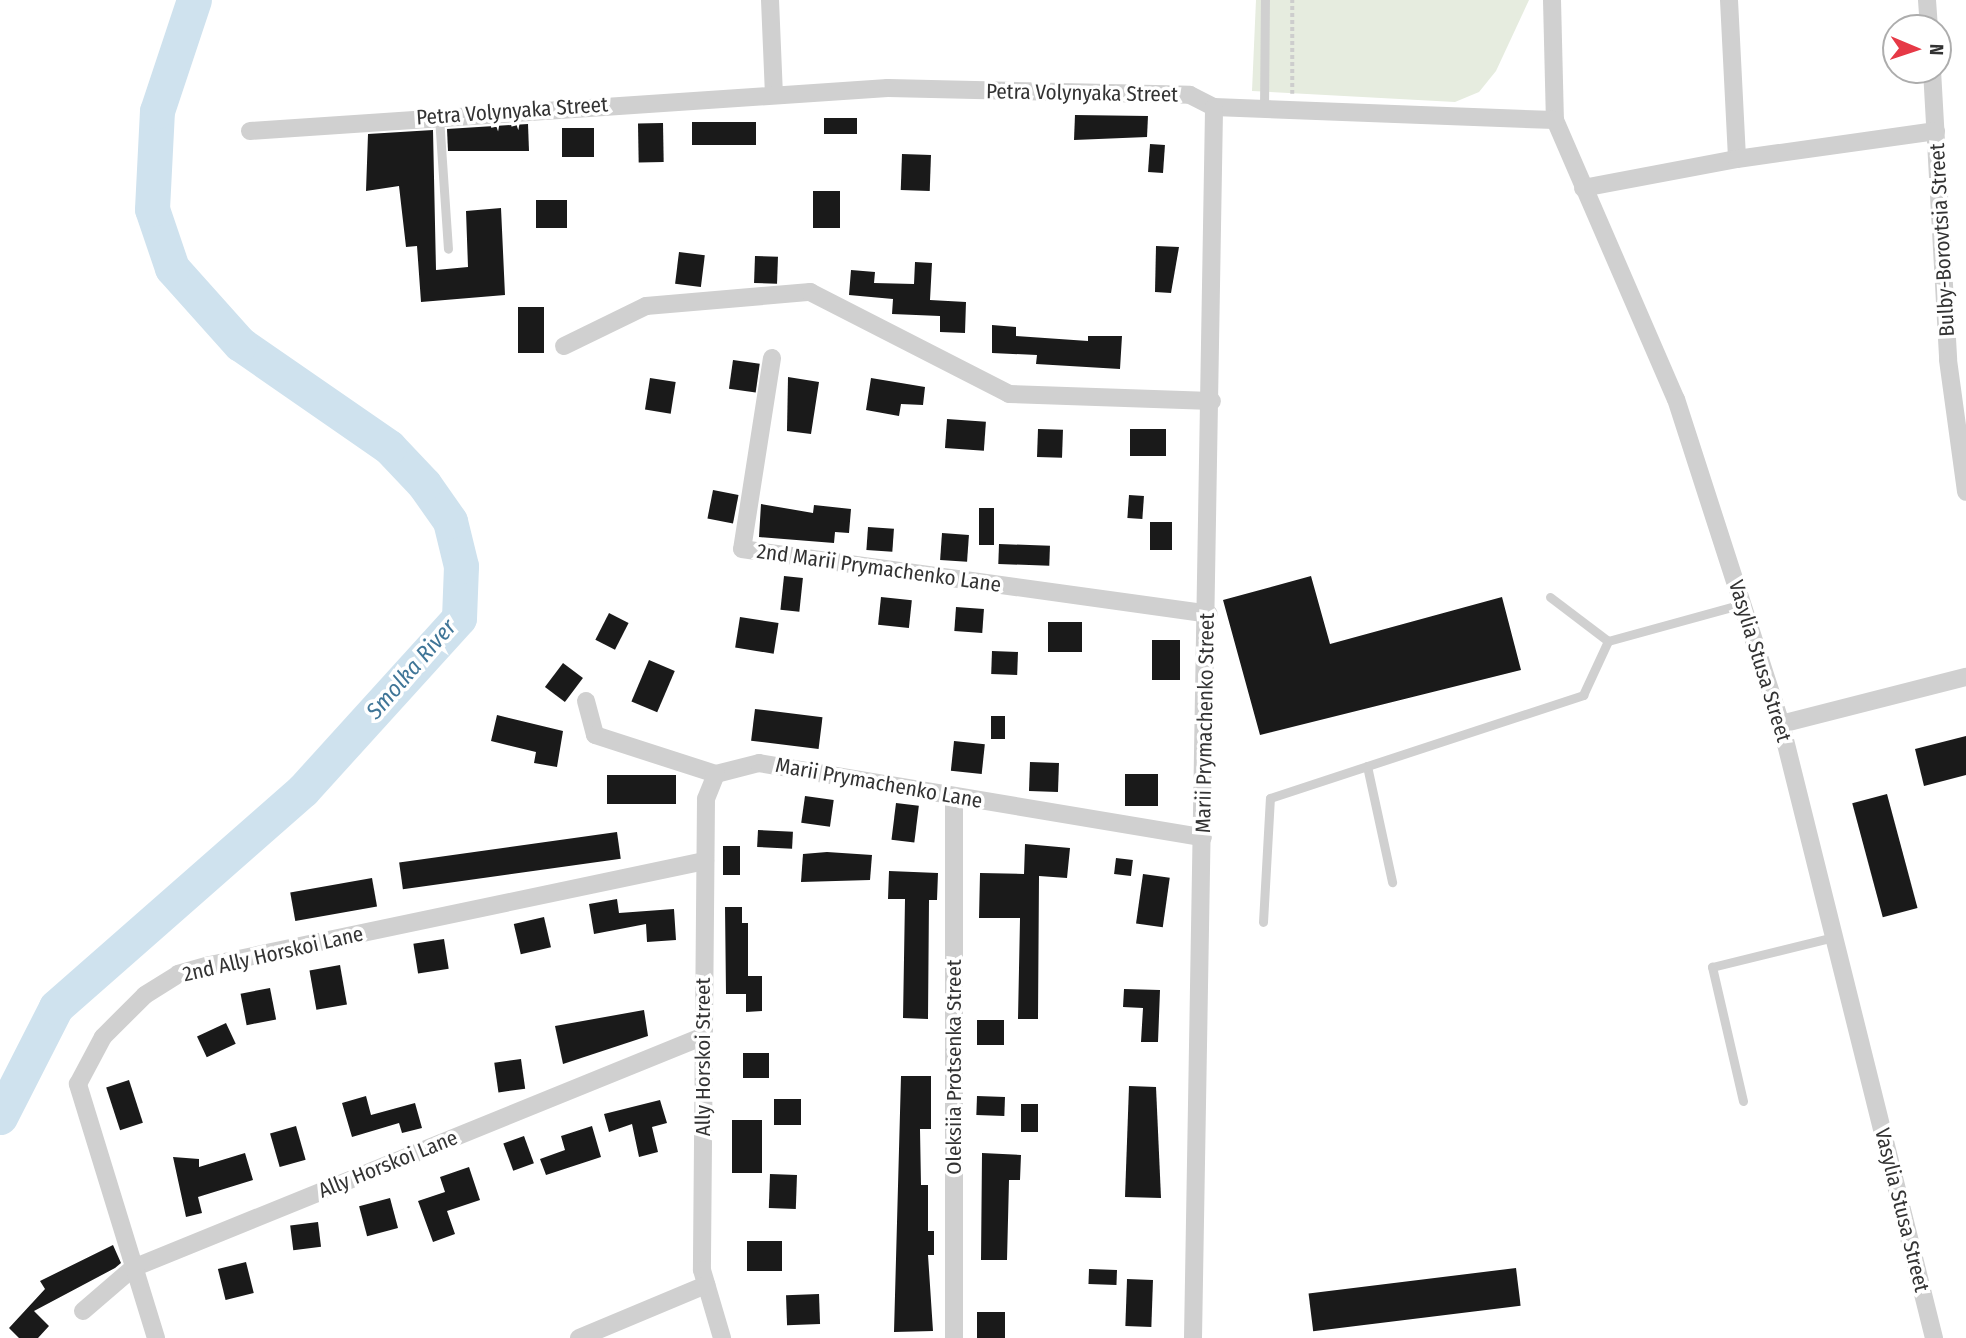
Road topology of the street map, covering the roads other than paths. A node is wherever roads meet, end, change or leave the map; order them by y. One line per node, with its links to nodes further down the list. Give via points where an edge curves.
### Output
1 (770, 0): 6 (street)
2 (1265, 0): 8 (lane)
3 (1552, 0): 10 (street, Vasylia Stusa Street)
4 (1729, 0): 13 (street)
5 (1933, 84): 12 (street, Bulby-Borovtsia Street)
6 (774, 94): 7 (street, Petra Volynyaka Street, via 888,88 1190,95); 9 (street, Petra Volynyaka Street)
7 (1214, 107): 8 (street, Petra Volynyaka Street); 20 (street, Marii Prymachenko Street)
8 (1265, 109): 10 (street, Petra Volynyaka Street)
9 (439, 117): 11 (street, Petra Volynyaka Street); 15 (lane)
10 (1555, 120): 14 (street, Vasylia Stusa Street)
11 (250, 131)
12 (1936, 131): 13 (street); 19 (street, Bulby-Borovtsia Street)
13 (1737, 159): 14 (street)
14 (1583, 188): 23 (street, Vasylia Stusa Street, via 1676,399)
15 (448, 249)
16 (565, 346): 20 (street, via 646,306 810,292 1009,394)
17 (1966, 357): 19 (street)
18 (772, 358): 24 (street, 2nd Marii Prymachenko Lane, via 742,549)
19 (1948, 360): 21 (street, Bulby-Borovtsia Street)
20 (1212, 401): 24 (street, Marii Prymachenko Street)
21 (1966, 492)
22 (1550, 597): 25 (lane)
23 (1742, 604): 25 (lane); 28 (street, Vasylia Stusa Street)
24 (1208, 614): 32 (street, Marii Prymachenko Street)
25 (1608, 641): 29 (lane, via 1583,695)
26 (1966, 677): 28 (street)
27 (586, 701): 30 (street, via 595,735)
28 (1781, 724): 36 (street, Vasylia Stusa Street)
29 (1367, 766): 34 (lane); 35 (lane, via 1270,798)
30 (716, 774): 31 (street, Marii Prymachenko Lane, via 759,763); 33 (street, Ally Horskoi Street, via 706,799)
31 (954, 796): 32 (street, Marii Prymachenko Lane); 45 (street, Oleksiia Protsenka Street)
32 (1203, 837): 46 (street, Marii Prymachenko Street)
33 (705, 861): 37 (street, Ally Horskoi Street); 39 (street, 2nd Ally Horskoi Lane, via 211,965 178,974 145,995 103,1037 78,1084 134,1250)
34 (1392, 882)
35 (1263, 922)
36 (1834, 937): 38 (lane, via 1712,967); 47 (street, Vasylia Stusa Street)
37 (704, 1036): 39 (street, Ally Horskoi Lane); 40 (street, Ally Horskoi Street)
38 (1743, 1101)
39 (133, 1268): 41 (street, Ally Horskoi Lane); 42 (street, 2nd Ally Horskoi Lane)
40 (706, 1286): 43 (street); 44 (street, Ally Horskoi Street)
41 (83, 1311)
42 (156, 1338)
43 (579, 1338)
44 (722, 1338)
45 (954, 1338)
46 (1193, 1338)
47 (1934, 1338)

